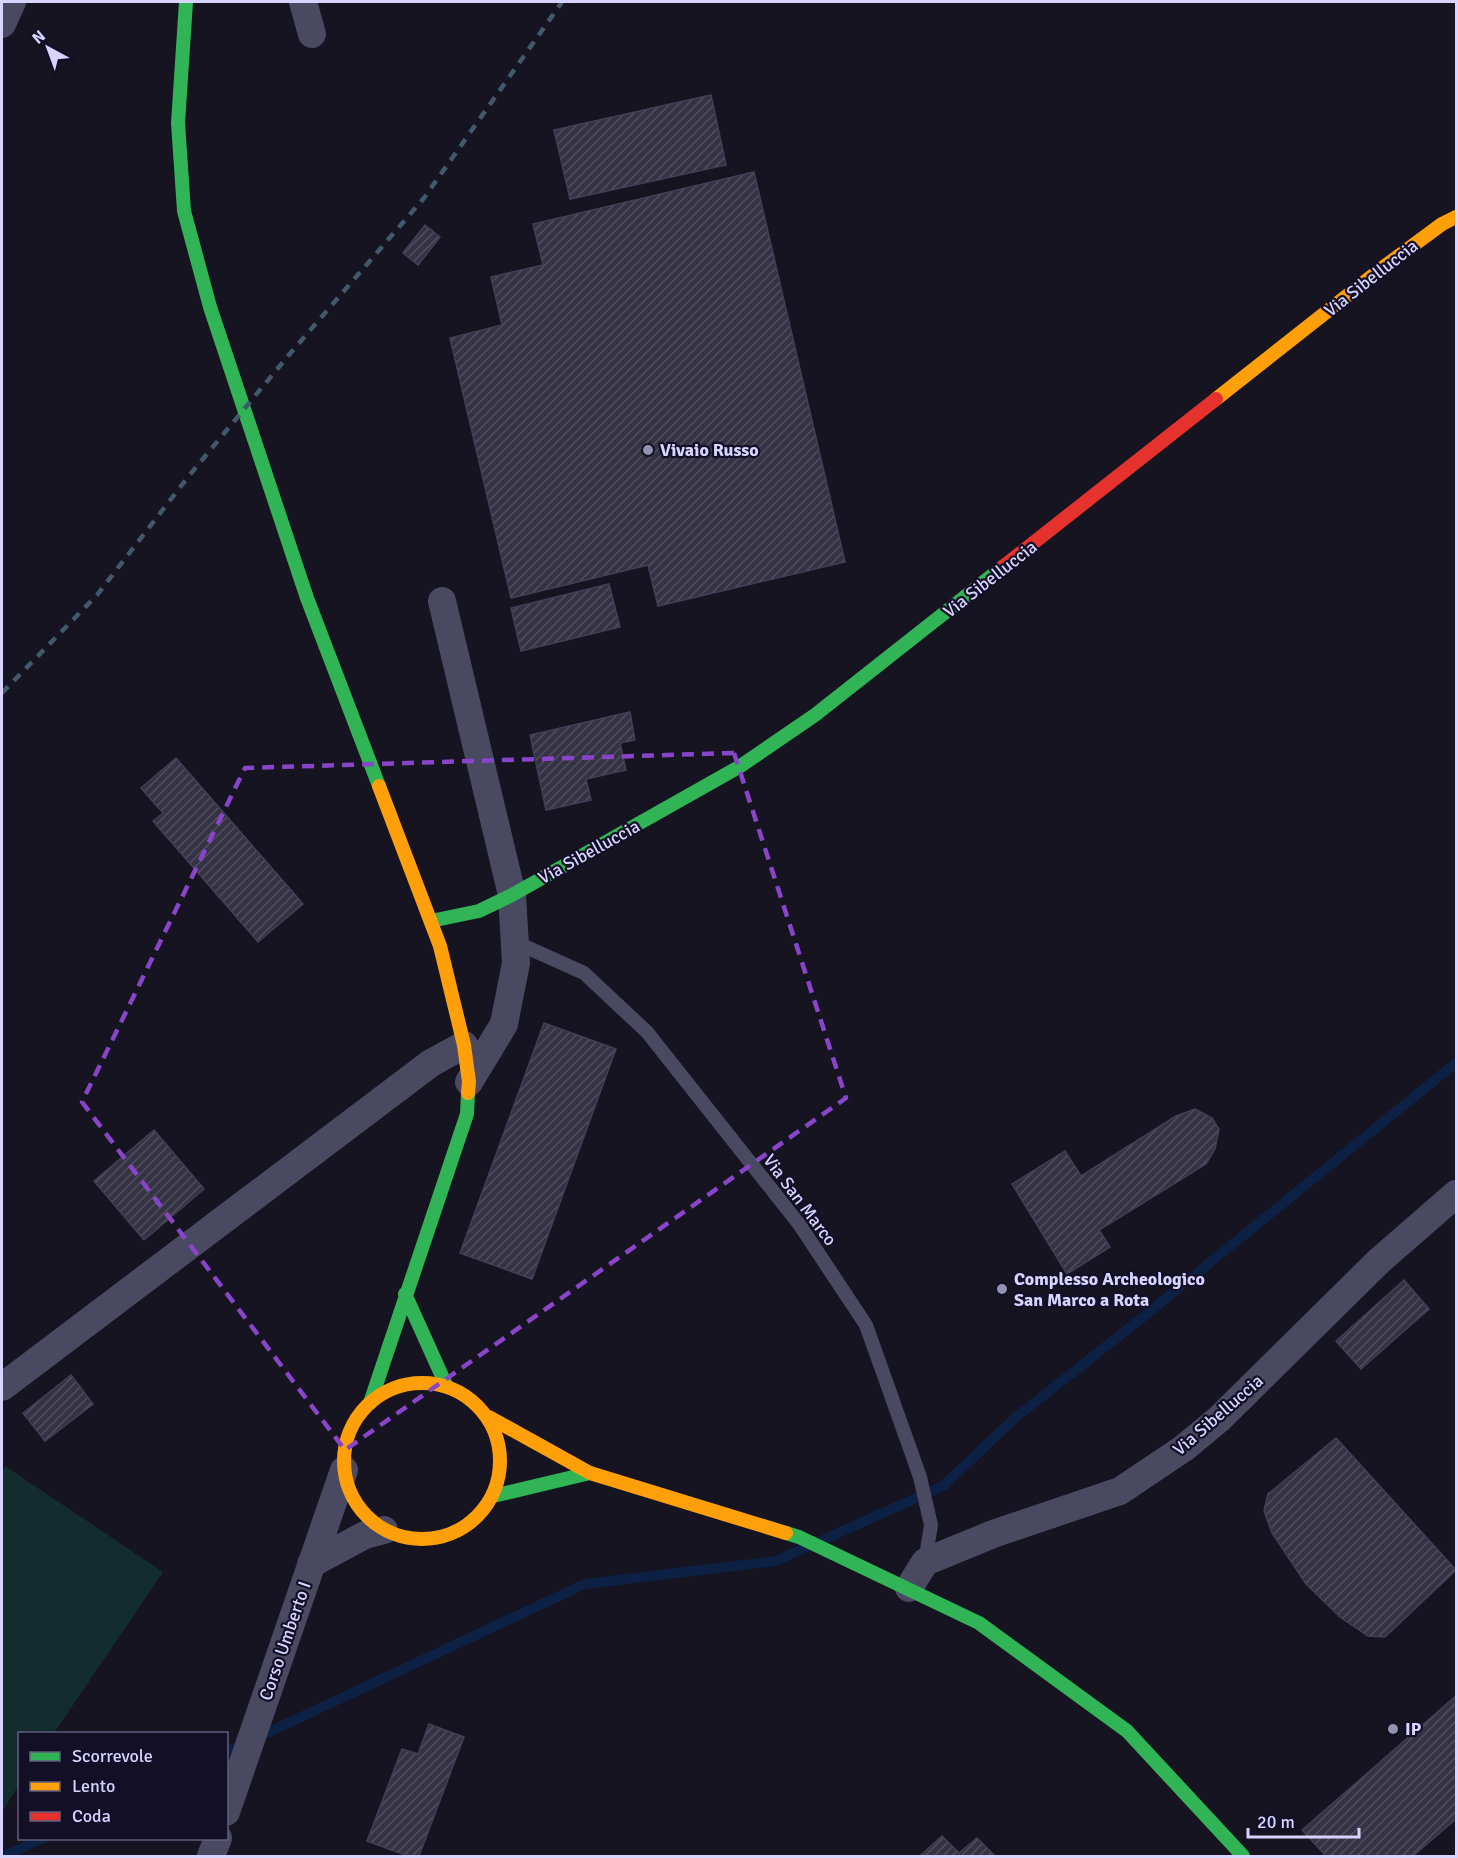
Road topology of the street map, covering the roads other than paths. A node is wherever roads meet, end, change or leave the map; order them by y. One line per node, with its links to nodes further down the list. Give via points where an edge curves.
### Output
1 (12, 2): 4 (street)
2 (186, 2): 9 (main road, via 178,123 184,211 210,307 307,598)
3 (303, 2): 5 (street)
4 (2, 24)
5 (312, 34)
6 (1452, 217): 8 (main road, Via Sibelluccia, via 815,715 740,767)
7 (442, 601): 8 (street)
8 (512, 895): 9 (main road, Via Sibelluccia, via 479,911); 10 (street)
9 (431, 921): 11 (main road)
10 (515, 942): 12 (street, via 516,963 504,1024); 23 (lane, Via San Marco, via 584,973 648,1032 799,1224 866,1325 920,1477 931,1525)
11 (464, 1045): 12 (main road); 16 (street, via 431,1063)
12 (469, 1082): 14 (main road, via 467,1114)
13 (1456, 1194): 23 (street, Via Sibelluccia, via 1184,1448 1120,1491 993,1534)
14 (405, 1294): 15 (main road); 17 (main road)
15 (446, 1385): 17 (main road, via 419,1382 392,1388); 18 (main road, via 470,1398)
16 (2, 1387)
17 (370, 1403): 19 (main road, via 354,1422 345,1445)
18 (489, 1418): 20 (main road); 21 (main road, via 500,1442 501,1469)
19 (344, 1470): 22 (main road, via 351,1494 365,1515); 24 (street, Corso Umberto I)
20 (590, 1473): 21 (main road); 25 (main road, via 799,1537)
21 (493, 1496): 22 (main road, via 477,1517 457,1532 433,1539 408,1538)
22 (384, 1530): 24 (street, via 365,1535)
23 (925, 1562): 25 (street)
24 (311, 1564): 26 (street, Corso Umberto I)
25 (907, 1587): 27 (main road, via 979,1623 1127,1731)
26 (228, 1806)
27 (1243, 1857)

